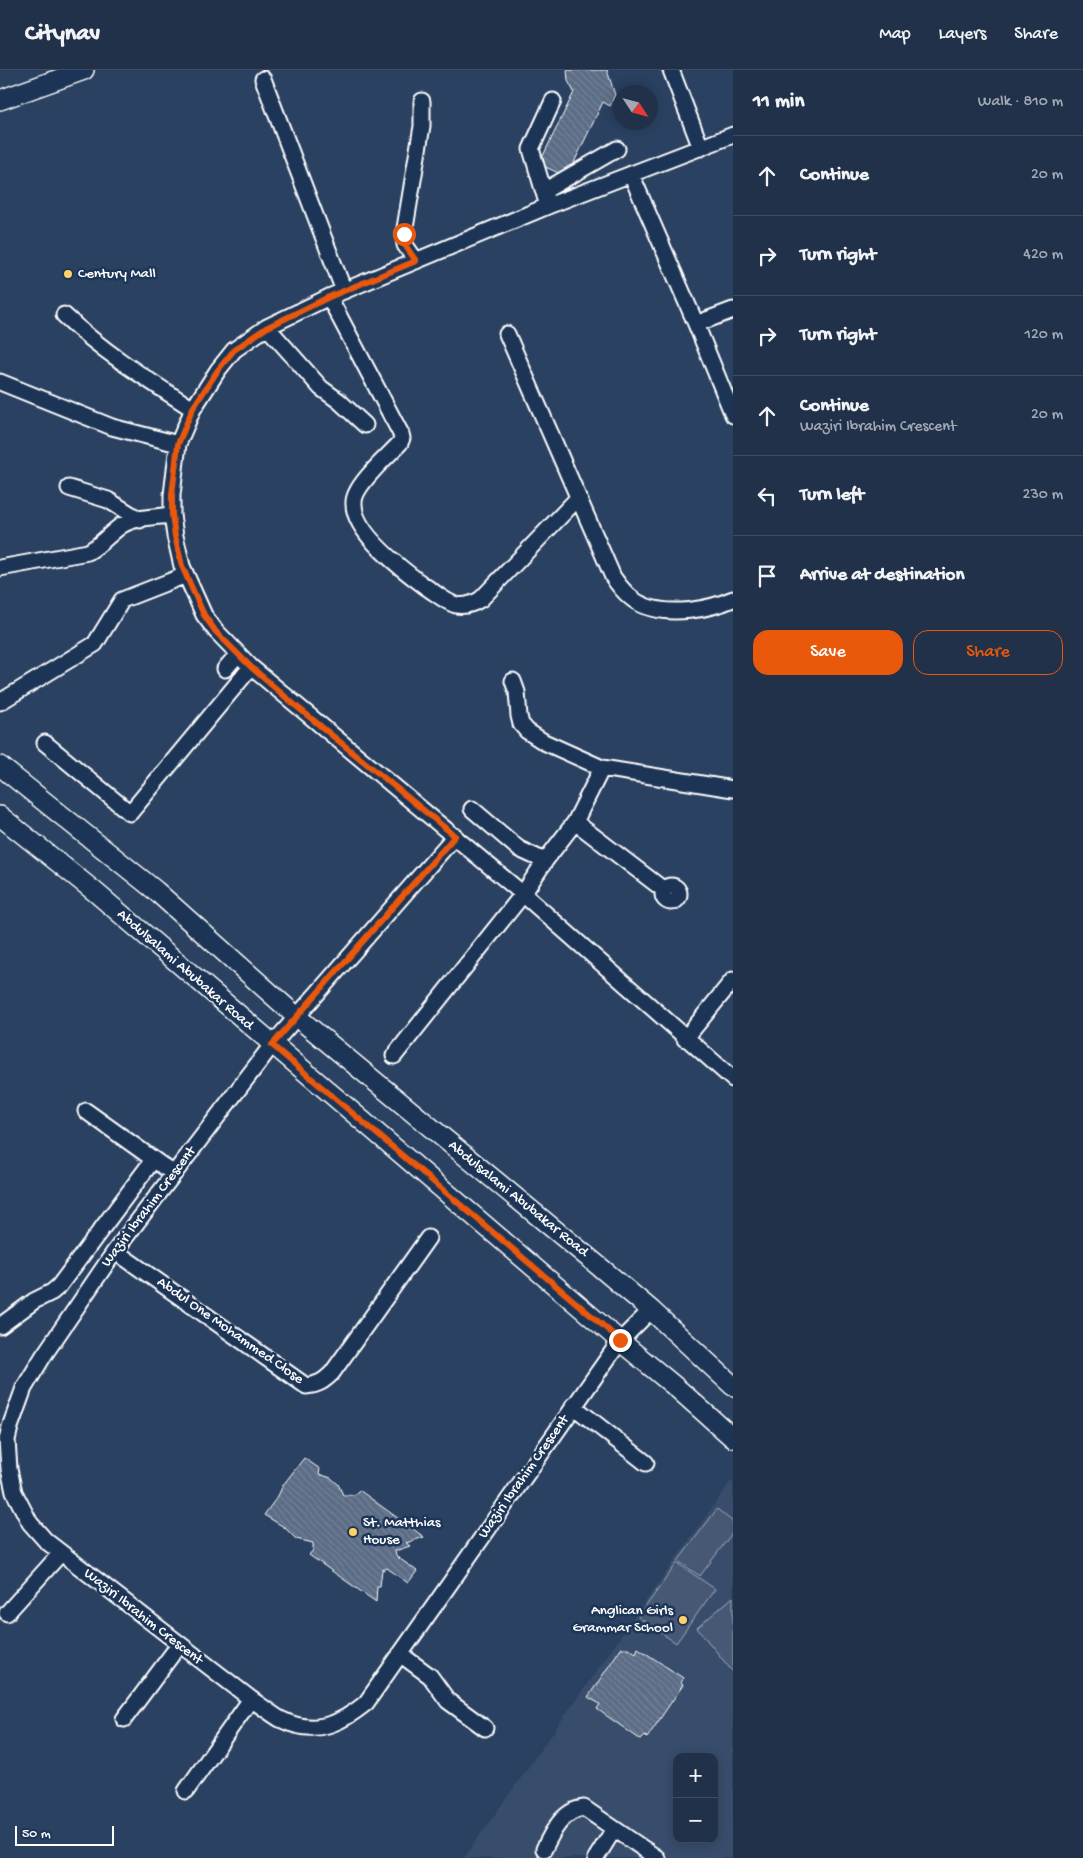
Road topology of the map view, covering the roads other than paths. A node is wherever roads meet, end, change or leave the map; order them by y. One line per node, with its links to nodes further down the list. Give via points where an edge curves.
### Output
1 (84, 70): 4 (main road)
2 (671, 70): 8 (street)
3 (263, 79): 14 (street)
4 (0, 100)
5 (422, 101): 13 (street, via 420,136 404,234 405,245)
6 (554, 101): 11 (street, via 531,149)
7 (733, 135): 8 (street)
8 (700, 148): 10 (street)
9 (617, 150): 11 (street)
10 (632, 174): 12 (street); 18 (street)
11 (544, 191): 12 (street)
12 (548, 206): 13 (street)
13 (416, 261): 14 (street)
14 (344, 291): 15 (street)
15 (329, 297): 19 (street); 27 (street, via 401,434 400,443 361,485 354,500 355,513 362,528 399,567 446,600 456,605 473,604)
16 (733, 310): 18 (street)
17 (64, 315): 22 (street, via 132,370)
18 (696, 324): 23 (street)
19 (266, 328): 22 (street, via 234,350); 24 (street, via 321,388)
20 (507, 334): 27 (street)
21 (0, 382): 25 (street, via 112,427)
22 (193, 408): 25 (street)
23 (733, 415)
24 (365, 425)
25 (178, 444): 28 (street)
26 (69, 488): 29 (street, via 108,500)
27 (578, 498): 32 (street, via 613,577 633,599 644,606 687,611 718,606)
28 (172, 515): 29 (street); 31 (street)
29 (140, 520): 30 (street, via 121,526 88,552)
30 (0, 568)
31 (186, 575): 33 (street, via 204,615); 37 (street, via 122,600 96,644)
32 (733, 599)
33 (238, 654): 34 (street); 35 (street)
34 (251, 667): 38 (street, via 130,813); 45 (street)
35 (225, 669)
36 (513, 682): 40 (street, via 521,724 528,732)
37 (0, 702)
38 (45, 743)
39 (0, 766): 50 (main road, Abdulsalami Abubakar Road, via 156,891)
40 (602, 768): 41 (street); 44 (street)
41 (733, 789)
42 (472, 809): 46 (street, via 519,849)
43 (0, 816): 52 (main road, Abdulsalami Abubakar Road, via 94,891)
44 (575, 822): 46 (street); 47 (street)
45 (455, 836): 48 (street); 50 (street, Waziri Ibrahim Crescent)
46 (545, 861): 48 (street)
47 (664, 890)
48 (523, 894): 51 (street); 53 (street)
49 (733, 980): 51 (street)
50 (297, 1017): 52 (street, Waziri Ibrahim Crescent); 60 (main road, Abdulsalami Abubakar Road)
51 (686, 1039): 54 (street)
52 (272, 1045): 57 (street, Waziri Ibrahim Crescent); 62 (main road, Abdulsalami Abubakar Road)
53 (394, 1056)
54 (733, 1079)
55 (86, 1111): 56 (street)
56 (153, 1160): 57 (street); 61 (street, via 59,1286)
57 (174, 1174): 59 (street, Waziri Ibrahim Crescent)
58 (428, 1238): 59 (street, Abdul One Mohammed Close, via 332,1372 324,1381 306,1386)
59 (115, 1251): 67 (street, Waziri Ibrahim Crescent, via 34,1372 8,1434 9,1469 14,1492 30,1523)
60 (651, 1310): 62 (street, Waziri Ibrahim Crescent); 63 (main road, Abdulsalami Abubakar Road)
61 (0, 1326)
62 (620, 1340): 64 (street, Waziri Ibrahim Crescent); 65 (main road, Abdulsalami Abubakar Road)
63 (733, 1386)
64 (574, 1406): 66 (street); 70 (street, Waziri Ibrahim Crescent)
65 (733, 1438)
66 (646, 1464)
67 (61, 1553): 68 (street); 69 (street, Waziri Ibrahim Crescent)
68 (7, 1613)
69 (178, 1645): 71 (street, Waziri Ibrahim Crescent); 72 (street)
70 (400, 1654): 71 (street, Waziri Ibrahim Crescent, via 366,1703 349,1717 330,1726 304,1727 281,1719); 73 (street, via 430,1676 448,1702)
71 (251, 1699): 74 (street)
72 (124, 1719)
73 (485, 1728)
74 (186, 1791)
75 (614, 1829): 76 (street, via 584,1808 575,1809 566,1815 550,1836); 77 (street); 78 (street)
76 (544, 1850)
77 (596, 1858)
78 (657, 1858)

